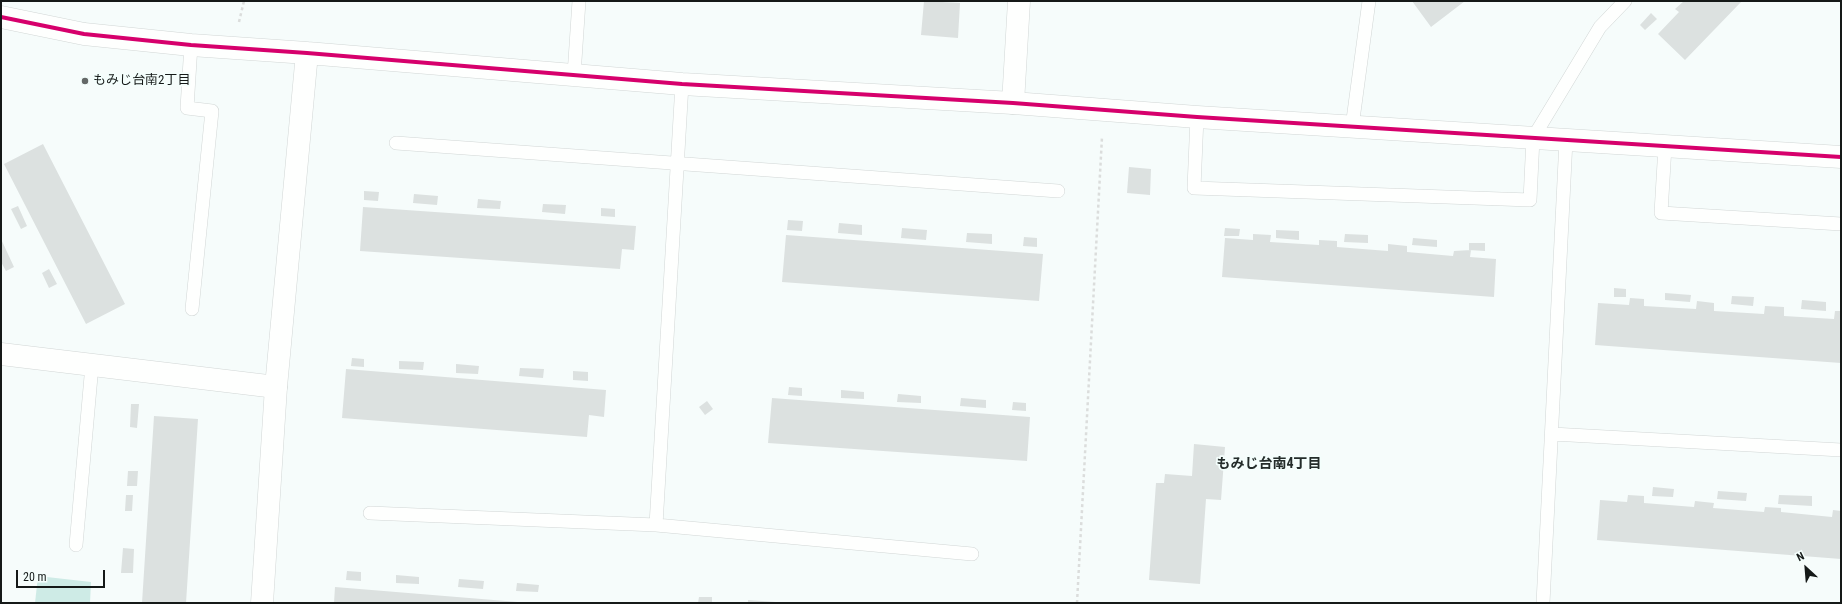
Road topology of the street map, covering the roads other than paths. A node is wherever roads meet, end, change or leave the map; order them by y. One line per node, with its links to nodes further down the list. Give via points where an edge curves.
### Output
1 (579, 1): 8 (lane)
2 (1019, 1): 10 (street)
3 (1369, 1): 12 (lane)
4 (1625, 1): 13 (lane, via 1600,27)
5 (1, 17): 6 (street, via 84,34)
6 (191, 45): 7 (street); 21 (lane, via 187,108 212,111)
7 (307, 53): 8 (street); 24 (street)
8 (574, 75): 9 (street)
9 (682, 84): 10 (street); 18 (lane)
10 (1013, 102): 11 (street)
11 (1197, 117): 12 (street); 13 (lane, via 1194,188 1530,200)
12 (1352, 127): 13 (street)
13 (1533, 138): 14 (street)
14 (1566, 140): 16 (street); 25 (lane)
15 (396, 143): 18 (lane)
16 (1665, 146): 17 (street); 20 (lane, via 1661,213)
17 (1841, 157)
18 (677, 162): 19 (lane); 28 (lane)
19 (1058, 191)
20 (1841, 224)
21 (192, 309)
22 (1, 354): 23 (street)
23 (92, 365): 24 (street); 29 (lane)
24 (276, 387): 31 (street)
25 (1552, 434): 26 (lane); 32 (lane)
26 (1841, 450)
27 (370, 513): 28 (lane)
28 (656, 525): 30 (lane)
29 (76, 545)
30 (972, 554)
31 (262, 603)
32 (1543, 603)

